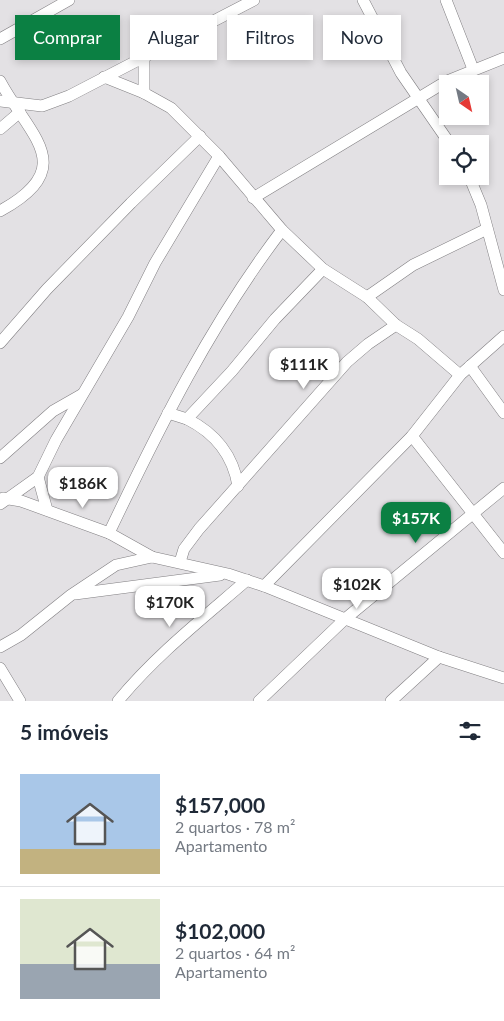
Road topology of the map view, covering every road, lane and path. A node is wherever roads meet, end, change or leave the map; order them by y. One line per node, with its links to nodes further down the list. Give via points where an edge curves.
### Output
1 (69, 0): 6 (street)
2 (254, 0): 5 (street)
3 (363, 0): 14 (street, via 393,59)
4 (446, 0): 10 (street)
5 (217, 19)
6 (0, 40)
7 (504, 58): 10 (street)
8 (138, 60): 11 (street)
9 (144, 60): 13 (street)
10 (473, 69): 14 (street)
11 (104, 77): 13 (street); 17 (street)
12 (0, 82): 16 (street)
13 (144, 93): 22 (street, via 171,108)
14 (419, 98): 21 (street); 25 (street)
15 (0, 101): 16 (street)
16 (13, 102): 17 (street); 18 (street)
17 (42, 106): 19 (street)
18 (20, 112): 19 (street); 20 (street)
19 (28, 123): 26 (street, via 44,160 42,176 29,192)
20 (0, 129)
21 (444, 135)
22 (200, 136): 23 (street); 34 (street, via 16,322)
23 (219, 156): 25 (street); 37 (street)
24 (473, 185): 27 (street)
25 (253, 198): 28 (street)
26 (0, 211)
27 (487, 229): 30 (street); 31 (street, via 420,261)
28 (282, 230): 29 (street); 38 (street, via 233,298)
29 (323, 269): 31 (street); 40 (street)
30 (504, 290)
31 (367, 297): 32 (street)
32 (396, 325): 36 (street); 44 (street, via 347,362)
33 (504, 336): 35 (street)
34 (0, 343)
35 (470, 366): 36 (street); 39 (street)
36 (460, 374): 41 (street)
37 (82, 394): 42 (street, via 53,411); 43 (street)
38 (168, 413): 40 (street); 49 (street)
39 (504, 413)
40 (187, 419): 44 (street, via 215,437 232,463)
41 (412, 436): 48 (street); 55 (street)
42 (0, 458)
43 (38, 477): 46 (street); 47 (street)
44 (238, 486): 52 (street, via 199,529 184,550)
45 (504, 488): 48 (street)
46 (2, 500): 47 (street, via 22,501)
47 (47, 510): 49 (street)
48 (473, 514): 50 (street); 57 (street)
49 (109, 533): 51 (street)
50 (504, 553)
51 (152, 557): 52 (street); 56 (street, via 116,565)
52 (180, 562): 53 (street)
53 (228, 574): 54 (street); 56 (street)
54 (247, 580): 55 (street); 63 (street, via 180,637)
55 (264, 586): 57 (street)
56 (71, 595): 58 (street)
57 (345, 619): 59 (street); 64 (street)
58 (0, 647)
59 (439, 657): 61 (street); 65 (street)
60 (0, 668): 62 (street)
61 (504, 678)
62 (20, 701)
63 (118, 701)
64 (259, 701)
65 (391, 701)

